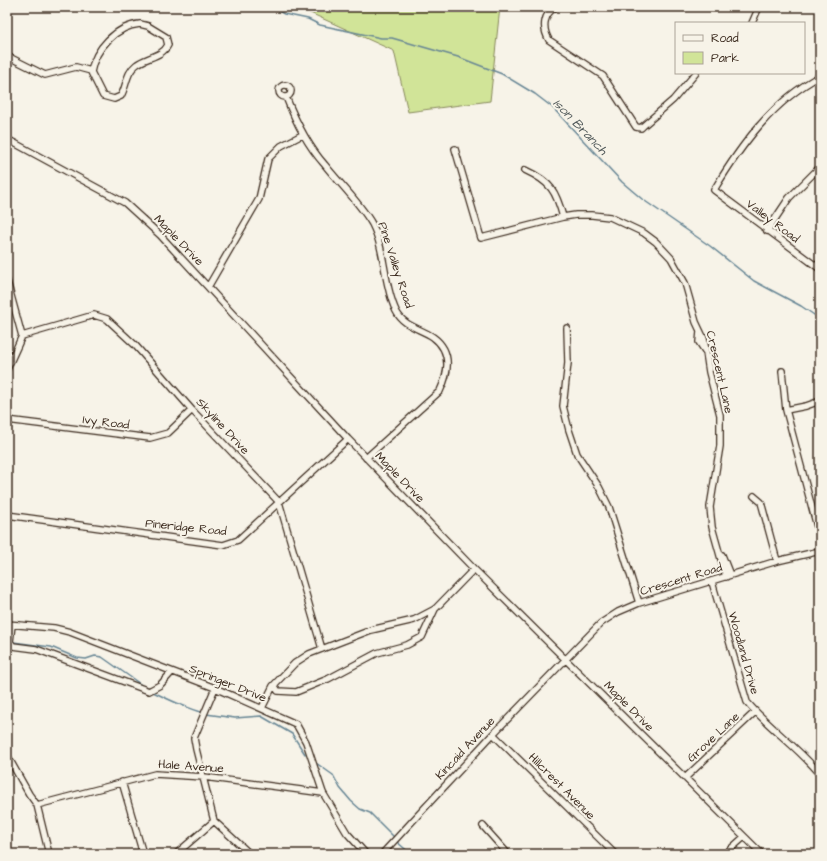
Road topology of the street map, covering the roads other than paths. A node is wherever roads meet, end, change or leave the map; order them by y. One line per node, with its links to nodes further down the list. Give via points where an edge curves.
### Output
1 (556, 7): 6 (street, via 545,21 545,31 549,40 604,76 636,127 643,126 673,100)
2 (759, 7): 3 (street)
3 (752, 22)
4 (7, 56): 5 (street, via 44,75 76,67)
5 (91, 71): 5 (street, via 105,43 132,25 148,26 168,41 166,49 136,65 127,78 121,96 114,99 103,96)
6 (695, 74)
7 (820, 76): 15 (street, Valley Road, via 800,87 759,125 714,190)
8 (286, 97): 9 (street, Pine Valley Road)
9 (302, 135): 18 (street, via 281,146 268,159 259,199); 28 (street, Pine Valley Road, via 371,223 396,312 410,326 433,337 444,349 448,363 446,377 440,390)
10 (7, 139): 18 (street, Maple Drive, via 125,203 160,235)
11 (455, 150): 14 (street, Crescent Lane, via 481,238)
12 (820, 167): 15 (street, via 789,198)
13 (525, 170): 14 (street, via 539,177 554,191)
14 (563, 217): 36 (street, Crescent Lane, via 610,217 639,230 656,242 679,269 704,339 720,415 720,446 710,507 712,527 725,560)
15 (767, 231): 16 (street, Valley Road)
16 (819, 267)
17 (7, 281): 20 (street)
18 (208, 287): 27 (street, Maple Drive)
19 (567, 328): 38 (street, via 568,363 564,406 569,430 577,454 609,507)
20 (22, 336): 21 (street); 24 (street, Skyline Drive, via 94,315 107,319 135,345)
21 (7, 369)
22 (782, 371): 25 (street)
23 (820, 401): 25 (street)
24 (192, 410): 26 (street, Ivy Road, via 168,434 150,438); 30 (street, Skyline Drive)
25 (786, 410): 32 (street)
26 (7, 420)
27 (348, 438): 28 (street, Maple Drive); 30 (street, Pineridge Road)
28 (366, 458): 35 (street, Maple Drive)
29 (754, 496): 34 (street, via 761,502)
30 (279, 502): 31 (street, Pineridge Road, via 238,540 223,544); 41 (street, Skyline Drive)
31 (7, 515)
32 (820, 538)
33 (820, 551): 34 (street, Crescent Road)
34 (777, 561): 36 (street, Crescent Road)
35 (474, 569): 39 (street); 42 (street, Maple Drive)
36 (728, 576): 37 (street, Crescent Road)
37 (712, 582): 38 (street, Crescent Road); 47 (street, Woodland Drive, via 747,702)
38 (639, 604): 42 (street, Crescent Road, via 618,612 601,623)
39 (435, 610): 41 (street, via 414,620 371,630); 44 (street, via 422,637 407,645 377,653 328,679 296,692 278,691)
40 (9, 624): 43 (street, Springer Drive, via 70,632); 43 (street, via 10,642 13,646 36,649 149,691 160,685)
41 (322, 649): 44 (street, via 296,663)
42 (566, 659): 48 (street, Kincaid Avenue); 52 (street, Maple Drive)
43 (172, 672): 45 (street, Springer Drive)
44 (274, 685): 46 (street)
45 (216, 688): 46 (street, Springer Drive); 51 (street, via 194,738)
46 (262, 708): 54 (street, Springer Drive, via 290,720 300,729)
47 (755, 712): 50 (street, Woodland Drive, via 809,760); 52 (street, Grove Lane)
48 (493, 734): 64 (street, Kincaid Avenue); 66 (street, Hillcrest Avenue)
49 (7, 755): 55 (street)
50 (820, 774)
51 (204, 777): 53 (street, Hale Avenue, via 155,774); 54 (street, Hale Avenue); 56 (street)
52 (686, 778): 58 (street, Maple Drive)
53 (122, 782): 55 (street, Hale Avenue); 60 (street)
54 (323, 793): 63 (street, Springer Drive, via 347,833)
55 (37, 804): 59 (street)
56 (214, 821): 61 (street); 62 (street)
57 (483, 826): 65 (street)
58 (744, 837): 67 (street); 68 (street, Maple Drive)
59 (49, 854)
60 (143, 854)
61 (176, 854)
62 (250, 854)
63 (366, 854)
64 (382, 854)
65 (508, 854)
66 (615, 854)
67 (725, 854)
68 (762, 854)

